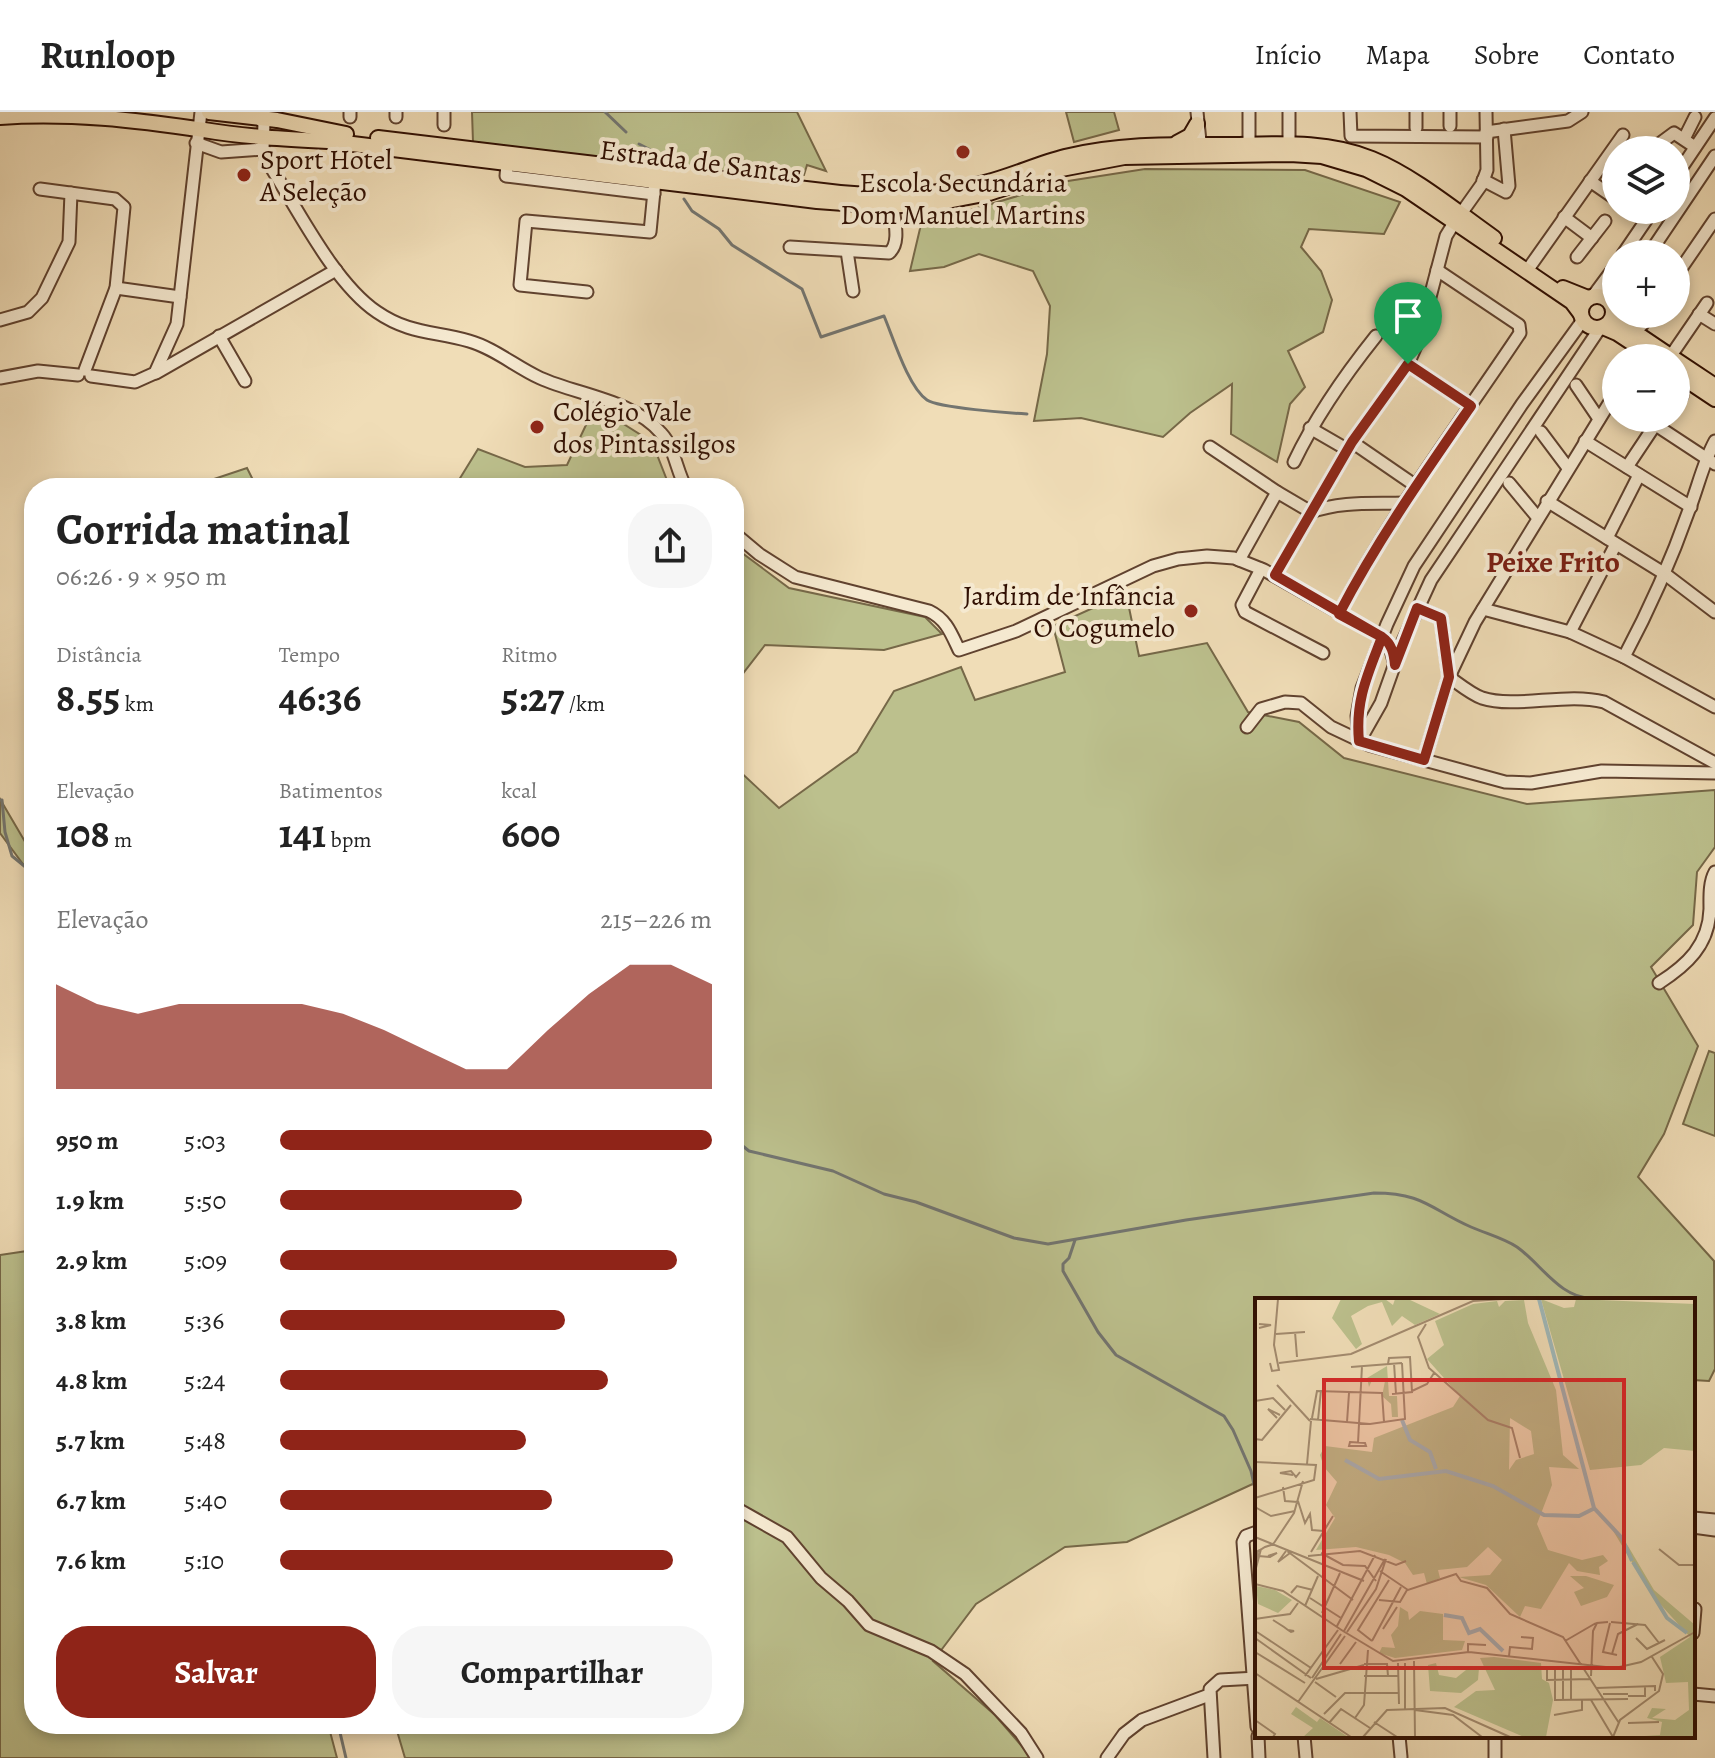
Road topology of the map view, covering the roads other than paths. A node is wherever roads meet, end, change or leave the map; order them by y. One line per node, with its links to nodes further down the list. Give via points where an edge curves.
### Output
1 (201, 112): 22 (street)
2 (209, 112): 11 (main road, Estrada de Santas)
3 (444, 112): 16 (street)
4 (1249, 112): 29 (street)
5 (1289, 112): 26 (street)
6 (1350, 112): 20 (street, via 1351,136)
7 (1416, 112): 18 (street)
8 (1450, 112): 17 (street)
9 (1486, 112): 20 (street)
10 (1582, 112): 19 (street, via 1568,121)
11 (254, 115): 25 (street, via 265,127); 27 (main road, Estrada de Santas, via 332,132 872,195 944,192 1090,152)
12 (0, 117): 22 (main road, Estrada de Santas, via 73,113 156,122)
13 (1695, 117): 23 (street)
14 (1201, 118): 27 (main road, via 1184,141); 28 (main road, via 1215,139); 31 (street)
15 (1715, 118): 30 (street)
16 (444, 125)
17 (1450, 126)
18 (1416, 128)
19 (1504, 129): 20 (street); 34 (street, via 1509,186 1506,192)
20 (1486, 134): 34 (street)
21 (1623, 135): 35 (street)
22 (197, 136): 25 (main road, Estrada de Santas); 58 (street)
23 (1686, 136)
24 (1690, 143): 30 (street)
25 (264, 144): 36 (main road, Estrada de Santas, via 328,141); 52 (street, via 269,164)
26 (1289, 144): 29 (main road); 42 (main road, via 1328,146 1373,159)
27 (1169, 145): 31 (main road, Estrada de Santas)
28 (1228, 145): 29 (main road); 31 (main road)
29 (1249, 145)
30 (1695, 147): 32 (street)
31 (1201, 150): 40 (main road, Estrada de Santas, via 1084,163 970,197); 42 (main road, via 1337,159 1393,181)
32 (1690, 155)
33 (1715, 156): 46 (street)
34 (1483, 180): 42 (street)
35 (1590, 181): 38 (street); 41 (street)
36 (655, 187): 40 (main road, Estrada de Santas); 57 (street, via 650,232 526,221 520,285)
37 (40, 189): 39 (street)
38 (1602, 189)
39 (71, 193): 55 (street, via 115,199 124,207); 64 (street, via 69,242 42,298 28,312)
40 (893, 206): 48 (street, via 892,252)
41 (1564, 217): 45 (street); 51 (street)
42 (1457, 219): 51 (main road); 53 (street, via 1446,236); 62 (main road)
43 (1715, 219): 49 (street)
44 (1603, 224): 45 (street)
45 (1592, 238): 50 (street)
46 (1658, 240)
47 (790, 247): 48 (street)
48 (847, 251): 56 (street)
49 (1690, 256)
50 (1577, 257)
51 (1531, 265): 59 (main road, via 1565,289)
52 (336, 270): 70 (street); 101 (street, via 390,320 425,334 478,344 539,378 650,422 669,444)
53 (1437, 270): 75 (street); 85 (street, via 1519,325 1520,333)
54 (1602, 282): 59 (street)
55 (116, 288): 58 (street); 78 (street)
56 (853, 291)
57 (587, 292)
58 (180, 297): 77 (street, via 177,324)
59 (1590, 297): 60 (main road); 62 (main road)
60 (1602, 299)
61 (1707, 303): 63 (street)
62 (1579, 312): 66 (main road, via 1591,327); 122 (street, via 1414,566)
63 (1699, 314): 65 (street); 74 (street)
64 (0, 320)
65 (1715, 324)
66 (1602, 327): 117 (street, via 1457,538)
67 (1604, 328): 72 (main road)
68 (1635, 328): 69 (street)
69 (1631, 330): 73 (main road)
70 (219, 336): 77 (street); 80 (street)
71 (1376, 336): 88 (street)
72 (1628, 344)
73 (1652, 344)
74 (1681, 344)
75 (1408, 364): 85 (street); 94 (street)
76 (1690, 369): 83 (main road)
77 (155, 373): 78 (street, via 135,382)
78 (85, 374): 79 (street, via 38,371)
79 (0, 378)
80 (245, 381)
81 (1690, 382): 84 (main road)
82 (1576, 385): 87 (street)
83 (1715, 386)
84 (1715, 399)
85 (1471, 406): 103 (street)
86 (1602, 415): 87 (street)
87 (1599, 419): 92 (street)
88 (1310, 428): 94 (street); 97 (street)
89 (1541, 432): 99 (street)
90 (1650, 432): 98 (street)
91 (1670, 432): 96 (street)
92 (1585, 441): 98 (street); 99 (street)
93 (1715, 441): 96 (street)
94 (1350, 446): 103 (street); 108 (street)
95 (1210, 447): 104 (street)
96 (1710, 461): 107 (street)
97 (1294, 462)
98 (1627, 467): 100 (street)
99 (1568, 468): 105 (street)
100 (1639, 475): 107 (street); 111 (street)
101 (682, 478)
102 (1509, 483): 109 (street)
103 (1416, 486): 106 (street)
104 (1277, 492): 108 (street); 112 (street)
105 (1547, 501): 109 (street); 111 (street)
106 (1404, 503): 108 (street, via 1338,505); 120 (street)
107 (1691, 507): 114 (street)
108 (1311, 512): 115 (street)
109 (1538, 518): 118 (street)
110 (744, 541): 112 (street, via 795,577 939,616 959,650 1016,631 1153,566 1207,556)
111 (1612, 541): 114 (street); 121 (street)
112 (1239, 560): 113 (street)
113 (1261, 569): 115 (street); 123 (street, via 1242,605 1245,612)
114 (1665, 574): 119 (street); 124 (street)
115 (1275, 575): 120 (street)
116 (1715, 595): 119 (street)
117 (1417, 608): 125 (street); 126 (street, via 1441,618)
118 (1483, 609): 121 (street); 126 (street)
119 (1713, 610)
120 (1339, 614): 122 (street)
121 (1570, 632): 124 (street)
122 (1382, 637): 125 (street); 127 (street)
123 (1323, 653)
124 (1624, 657): 129 (street)
125 (1395, 665): 128 (street)
126 (1449, 677): 132 (street, via 1481,698 1604,702); 133 (street)
127 (1362, 688): 128 (street, via 1368,704); 131 (street)
128 (1383, 696): 131 (street)
129 (1715, 707)
130 (1247, 727): 131 (street, via 1261,709 1301,703)
131 (1359, 741): 133 (street)
132 (1694, 751): 134 (street); 135 (street, via 1699,765)
133 (1424, 760): 135 (street, via 1505,782 1602,771)
134 (1715, 763)
135 (1689, 773): 136 (street)
136 (1715, 773)
137 (1715, 872): 138 (street)
138 (1712, 895): 139 (street, via 1709,926 1699,948)
139 (1659, 983)
140 (744, 1513): 152 (street, via 787,1537 869,1625 931,1651 965,1674 1021,1733)
141 (1695, 1518): 142 (street)
142 (1715, 1520)
143 (1695, 1527): 144 (street)
144 (1715, 1530)
145 (1255, 1532): 146 (street, via 1243,1542)
146 (1255, 1678): 148 (street, via 1220,1680)
147 (1695, 1694): 149 (street)
148 (1209, 1695): 153 (street, via 1142,1720); 154 (street)
149 (1715, 1696)
150 (1258, 1738): 155 (street)
151 (1304, 1738): 156 (street)
152 (1037, 1758)
153 (1107, 1758)
154 (1214, 1758)
155 (1259, 1758)
156 (1306, 1758)

